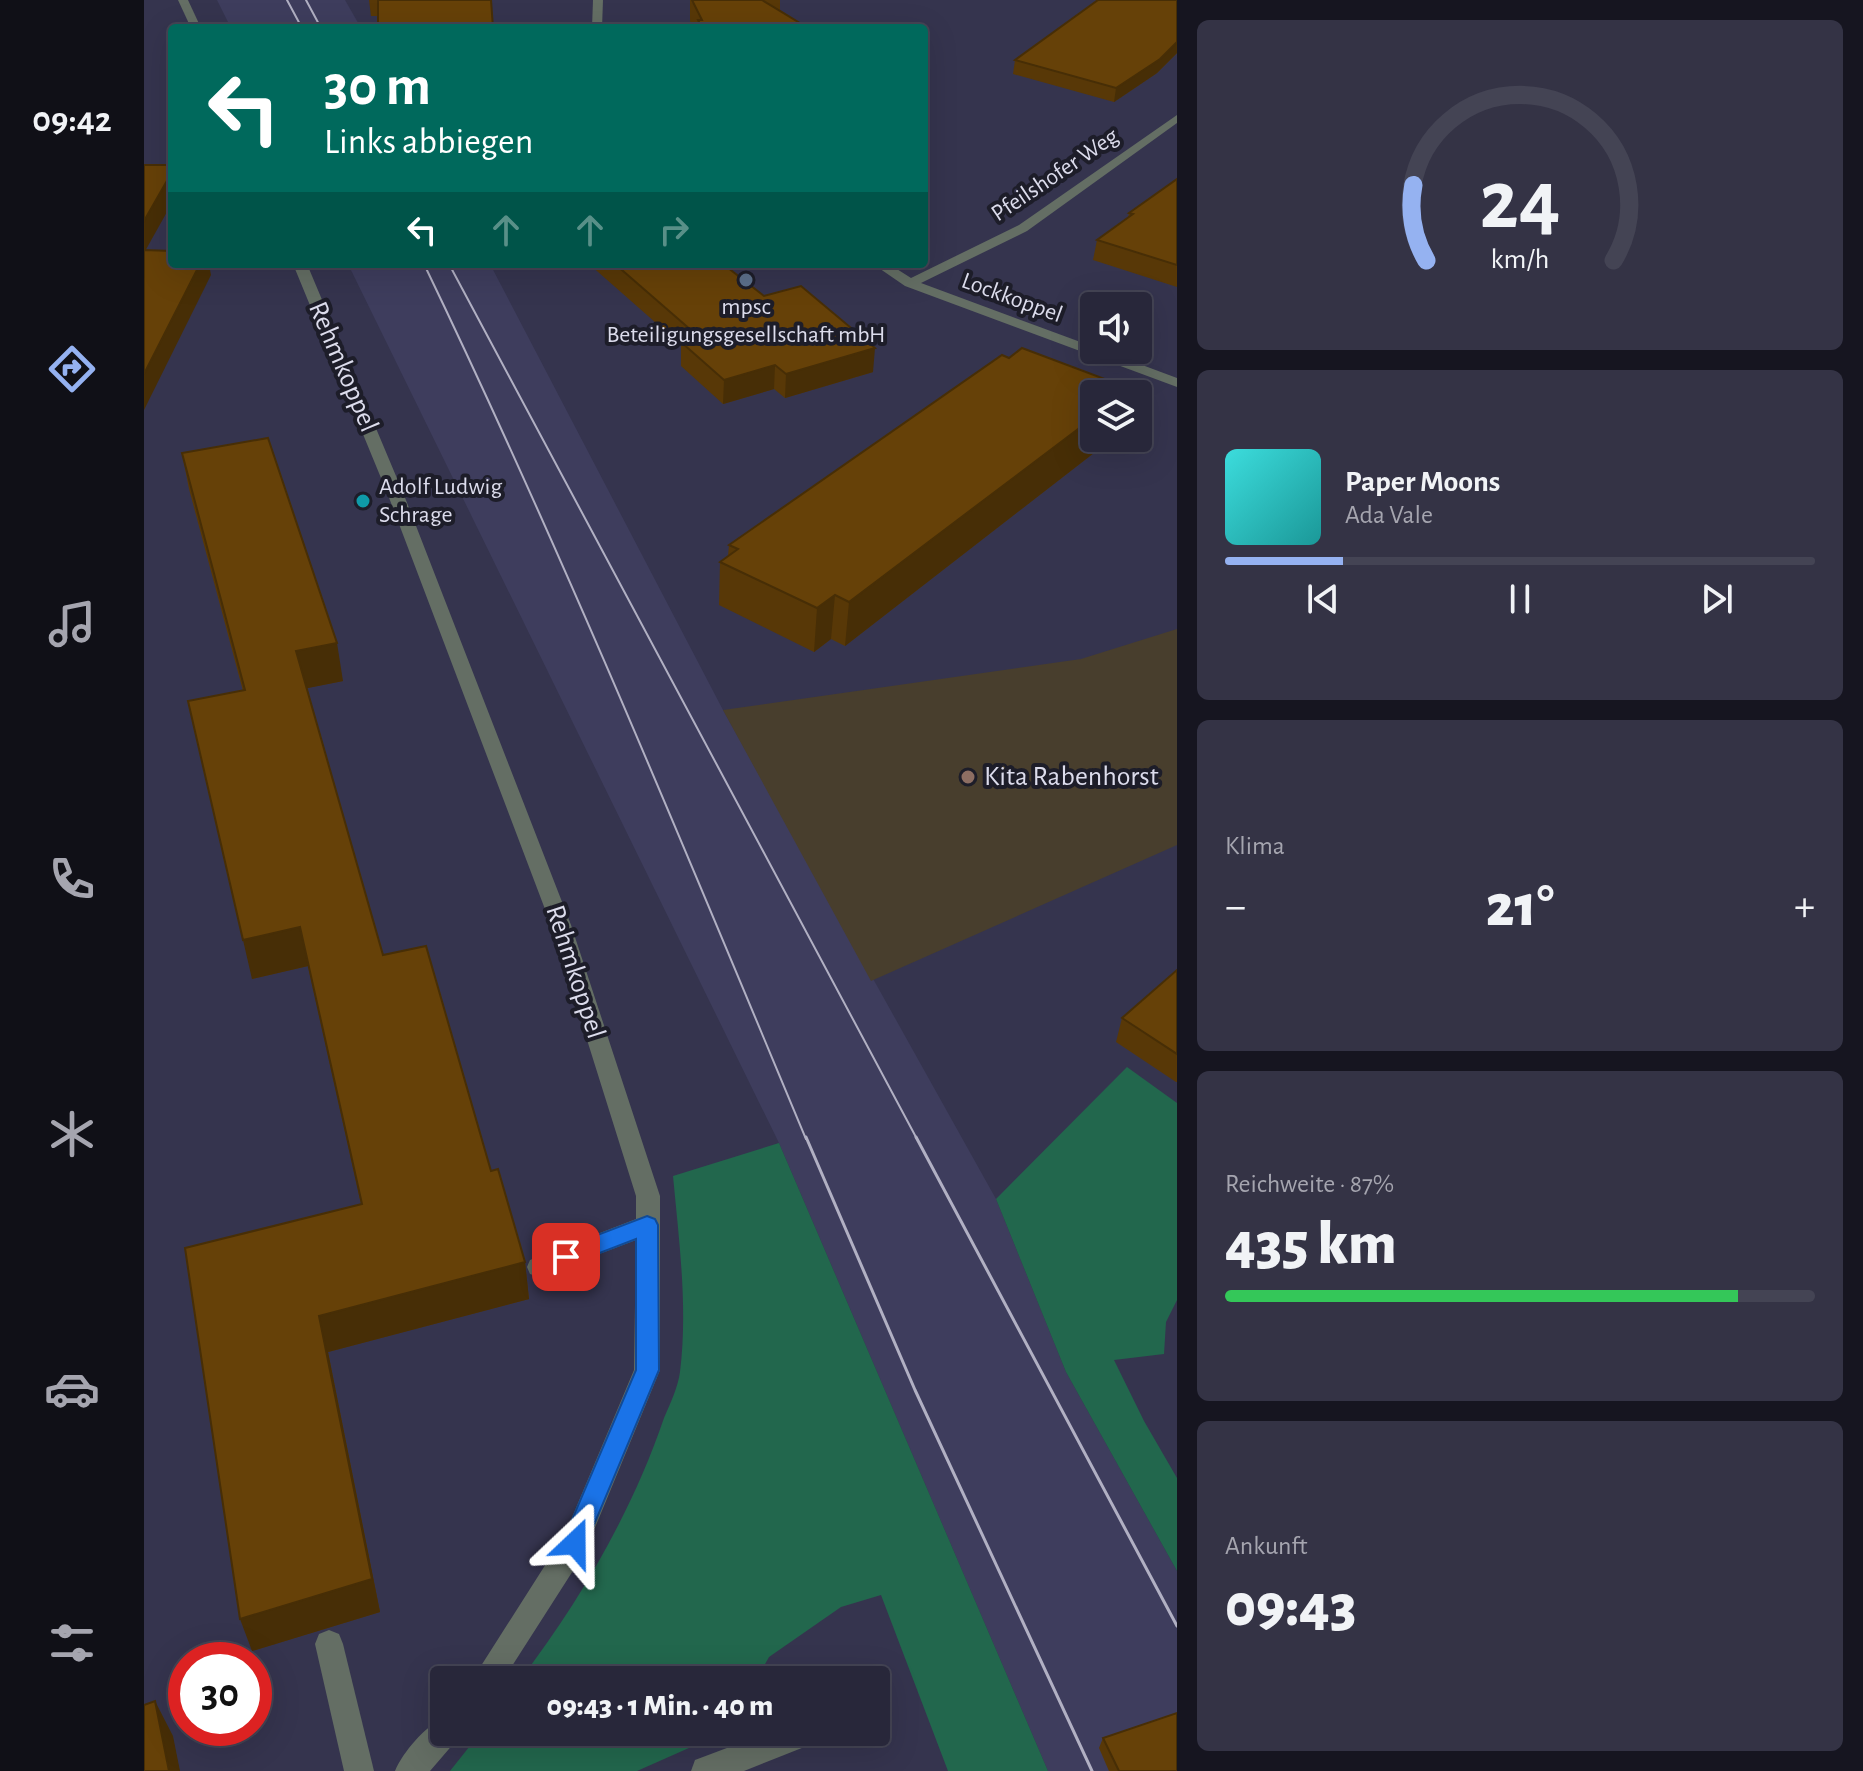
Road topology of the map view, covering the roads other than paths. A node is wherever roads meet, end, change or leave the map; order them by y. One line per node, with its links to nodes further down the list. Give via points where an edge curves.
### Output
1 (183, 0): 3 (street)
2 (598, 0): 4 (street)
3 (194, 24)
4 (597, 24)
5 (1177, 118): 8 (street, Pfeilshofer Weg, via 1023,228)
6 (302, 268): 10 (street, Rehmkoppel, via 396,495 561,925 648,1196)
7 (886, 268): 8 (street, Lockkoppel)
8 (910, 283): 9 (street, Lockkoppel)
9 (1177, 383)
10 (647, 1225): 11 (street); 13 (street, Rehmkoppel, via 647,1370 575,1543)
11 (539, 1267)
12 (329, 1644): 16 (street)
13 (495, 1666)
14 (432, 1746): 17 (street)
15 (771, 1746): 18 (street)
16 (359, 1771)
17 (410, 1771)
18 (706, 1771)

